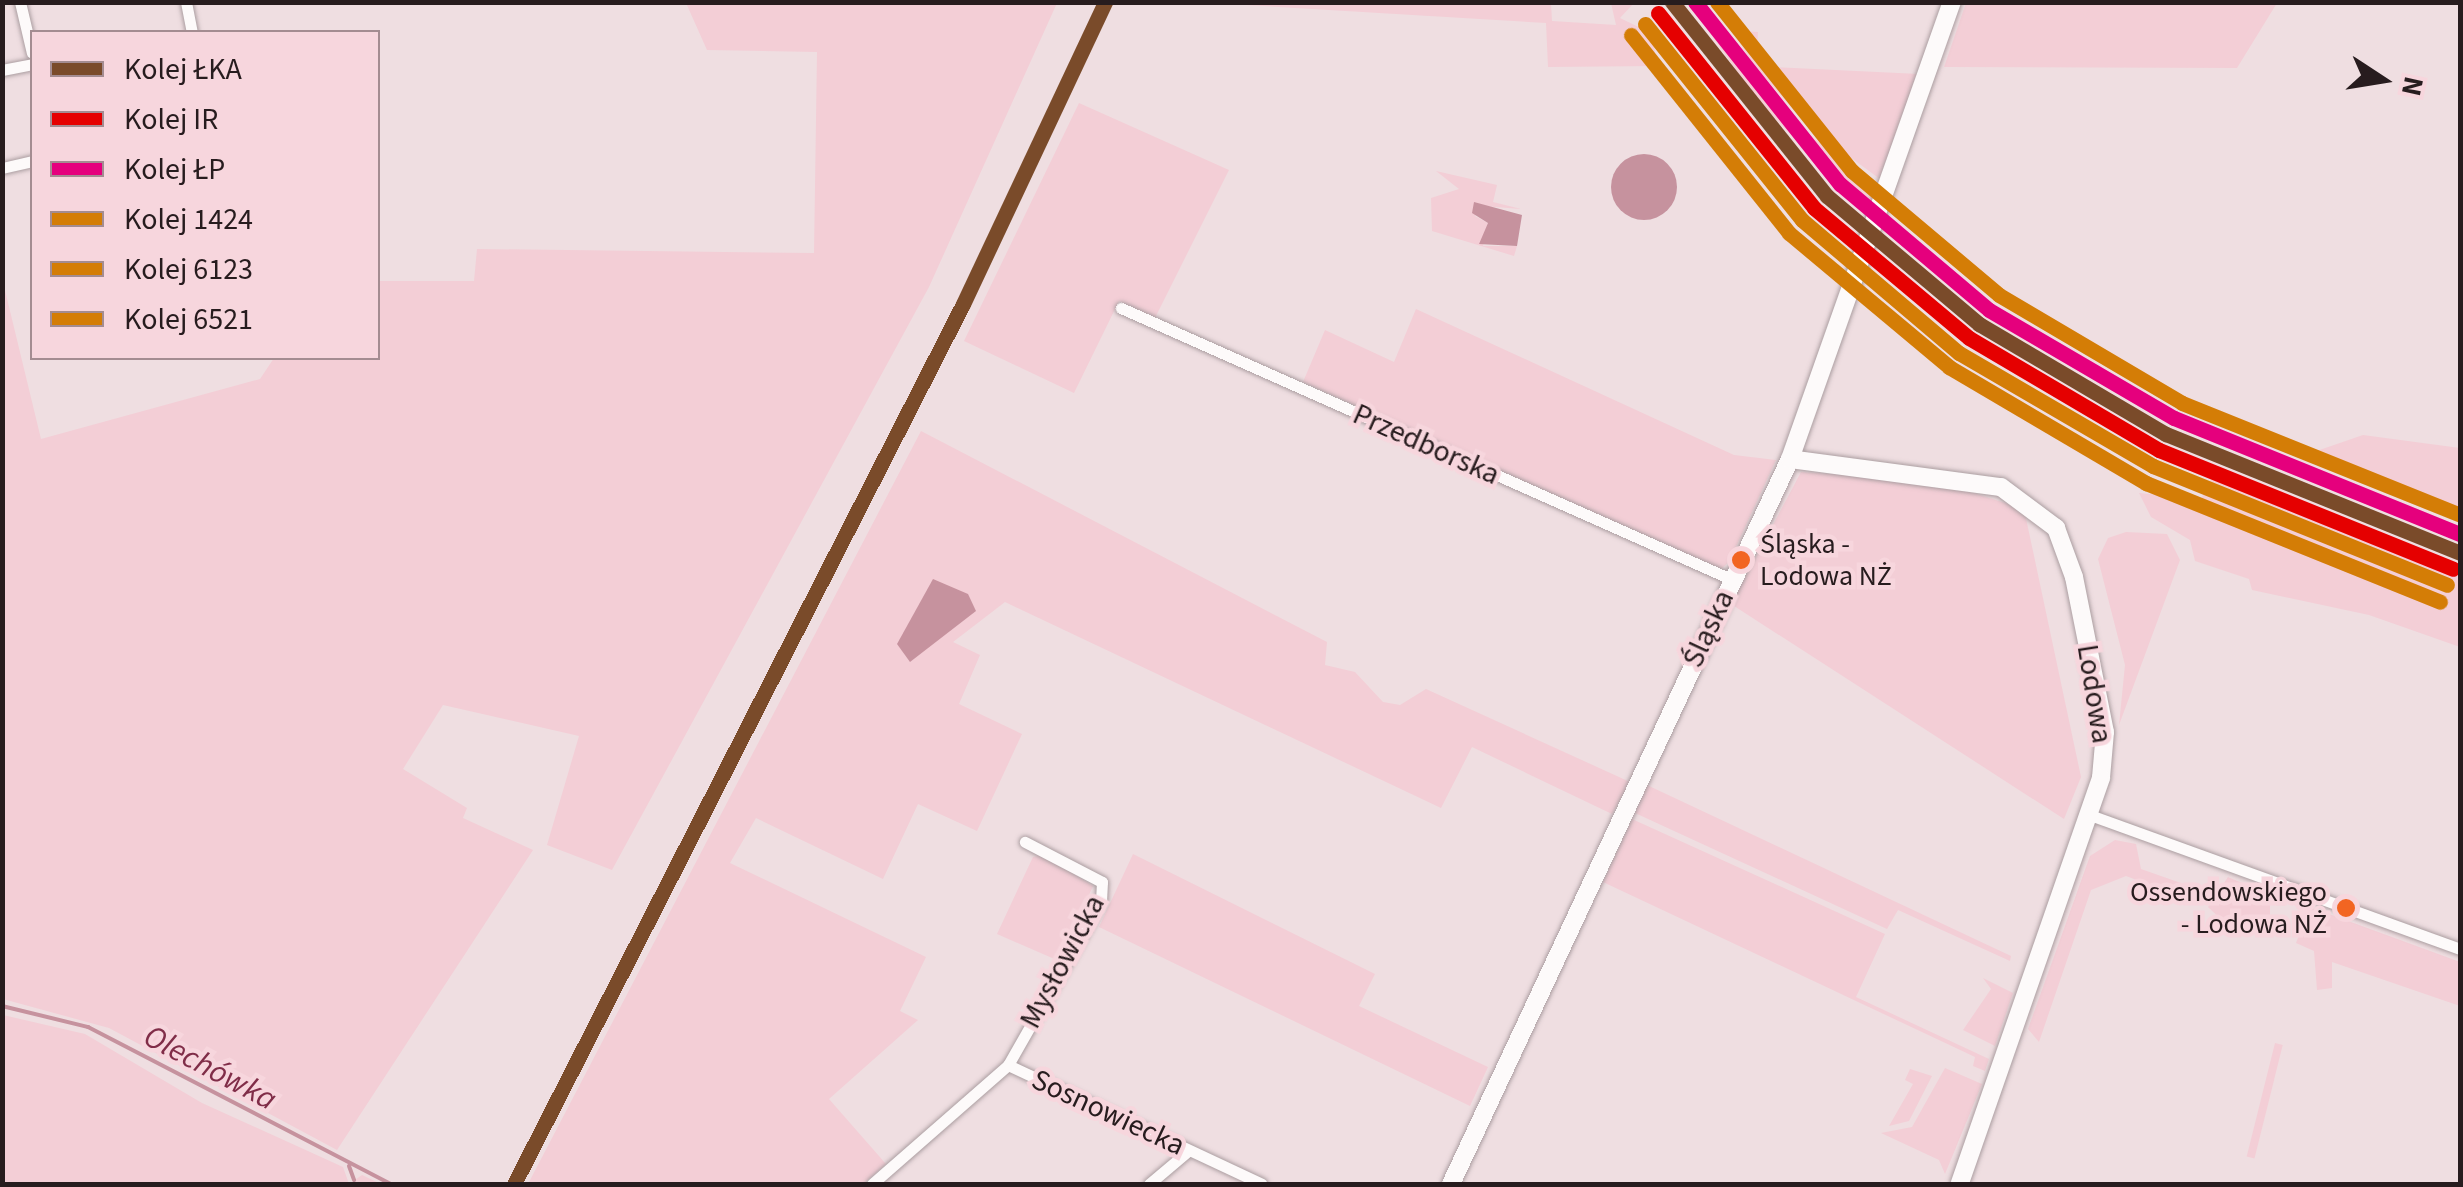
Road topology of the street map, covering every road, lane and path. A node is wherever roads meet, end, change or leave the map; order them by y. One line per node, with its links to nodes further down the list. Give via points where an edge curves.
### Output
1 (20, 2): 5 (street)
2 (186, 2): 4 (street)
3 (1952, 2): 11 (street, Śląska)
4 (192, 30)
5 (30, 44)
6 (30, 64): 7 (street)
7 (2, 70)
8 (30, 161): 9 (street)
9 (2, 168)
10 (1121, 308): 12 (street, Przedborska)
11 (1790, 459): 12 (street, Śląska); 13 (street, Lodowa, via 1988,481 2056,528 2105,732)
12 (1733, 580): 21 (street, Śląska)
13 (2090, 815): 15 (street); 22 (street, Lodowa)
14 (1025, 842): 16 (street, Mysłowicka, via 1105,885)
15 (2460, 949)
16 (1008, 1065): 17 (street, Sosnowiecka); 18 (street)
17 (1188, 1151): 19 (street); 20 (street, Sosnowiecka)
18 (872, 1184)
19 (1149, 1184)
20 (1262, 1184)
21 (1451, 1184)
22 (1960, 1184)

